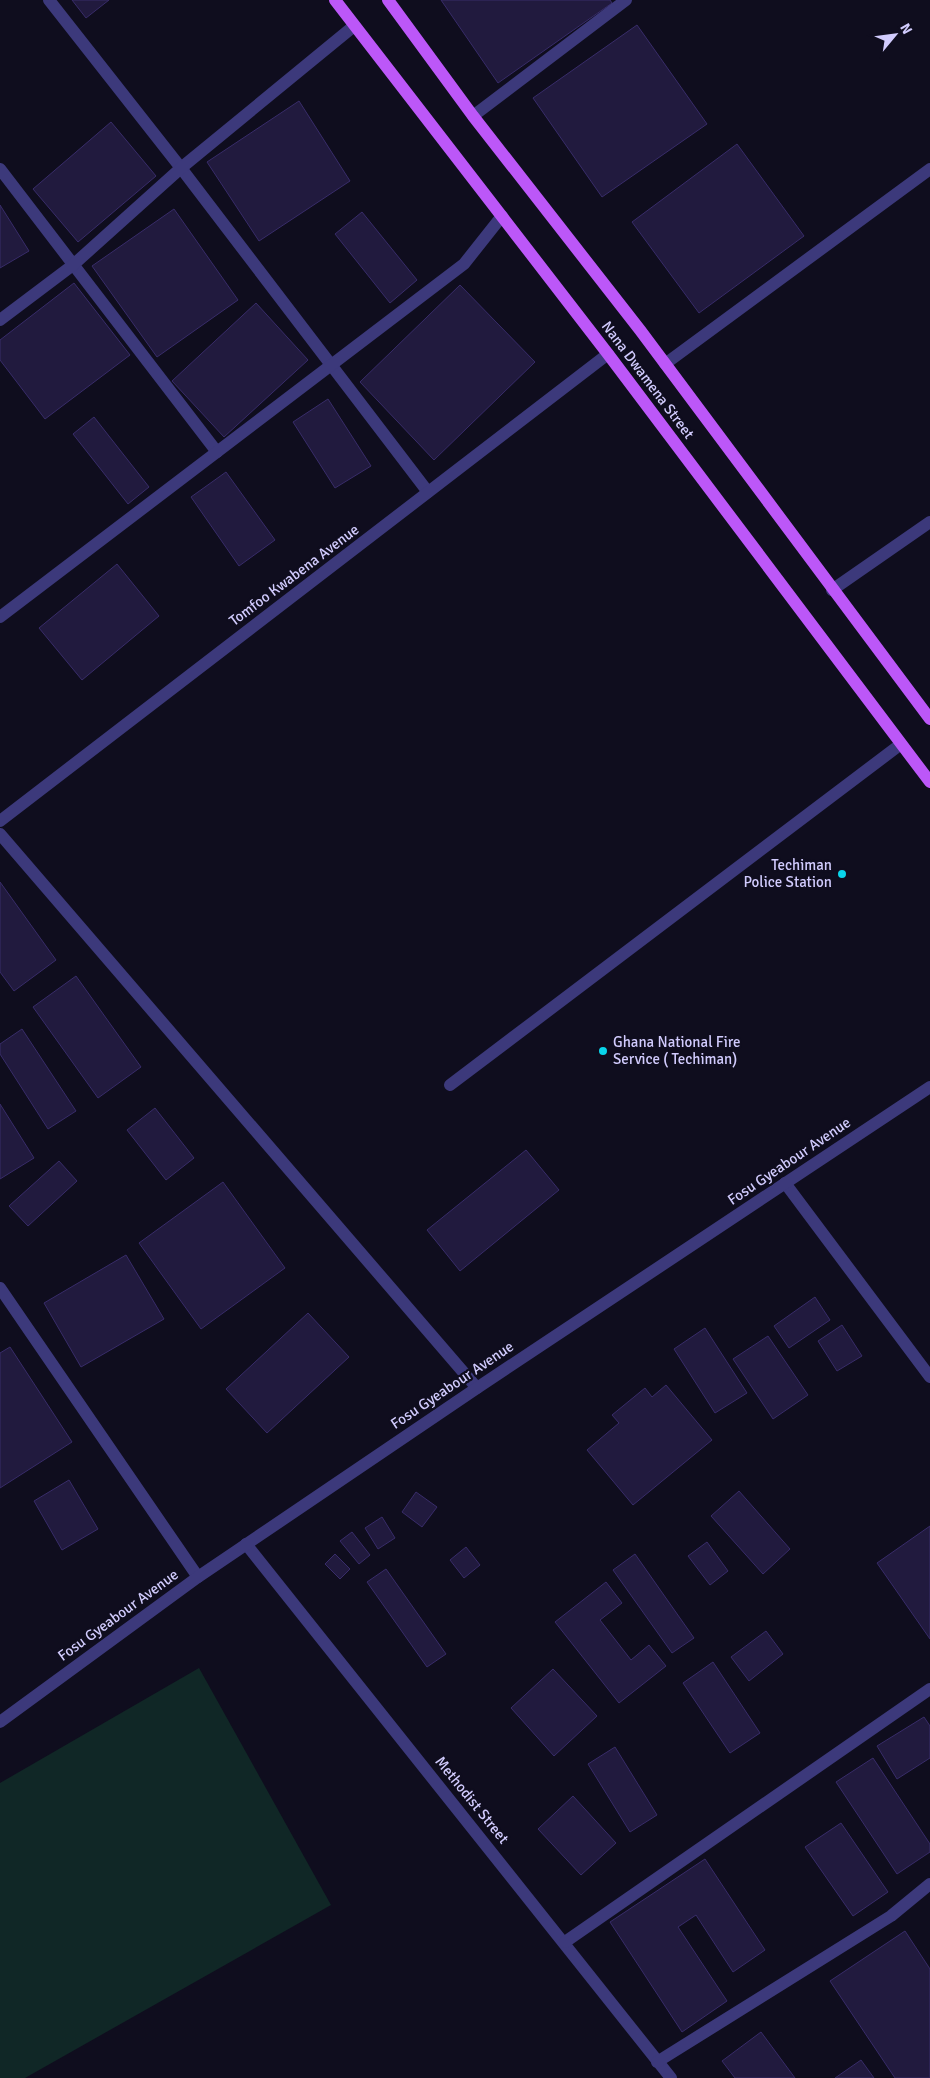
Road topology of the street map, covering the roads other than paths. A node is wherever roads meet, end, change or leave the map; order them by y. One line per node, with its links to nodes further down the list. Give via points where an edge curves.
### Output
1 (49, 0): 7 (street)
2 (335, 0): 5 (main road, Nana Dwamena Street)
3 (626, 0): 6 (street)
4 (390, 1): 6 (main road, Nana Dwamena Street)
5 (354, 26): 7 (street); 10 (main road, Nana Dwamena Street)
6 (474, 116): 14 (main road, Nana Dwamena Street)
7 (182, 168): 11 (street); 15 (street)
8 (0, 169): 11 (street)
9 (930, 170): 14 (street)
10 (502, 216): 13 (main road, Nana Dwamena Street); 15 (street, via 464,264)
11 (72, 265): 12 (street); 16 (street)
12 (0, 320)
13 (608, 354): 17 (street, Tomfoo Kwabena Avenue); 22 (main road, Nana Dwamena Street)
14 (665, 364): 19 (main road, Nana Dwamena Street)
15 (332, 366): 16 (street); 17 (street)
16 (217, 452): 20 (street)
17 (428, 492): 24 (street, Tomfoo Kwabena Avenue)
18 (930, 522): 19 (street)
19 (832, 590): 21 (main road, Nana Dwamena Street)
20 (0, 618)
21 (930, 719)
22 (901, 744): 23 (main road, Nana Dwamena Street); 26 (street)
23 (930, 782)
24 (0, 821)
25 (0, 834): 31 (street)
26 (450, 1085)
27 (930, 1087): 28 (street, Fosu Gyeabour Avenue)
28 (785, 1183): 30 (street); 31 (street, Fosu Gyeabour Avenue)
29 (0, 1288): 33 (street)
30 (930, 1377)
31 (477, 1388): 32 (street, Fosu Gyeabour Avenue)
32 (246, 1544): 33 (street, Fosu Gyeabour Avenue); 37 (street, Methodist Street)
33 (198, 1577): 35 (street, Fosu Gyeabour Avenue)
34 (930, 1689): 37 (street)
35 (0, 1722)
36 (930, 1884): 38 (street, via 891,1916)
37 (565, 1942): 38 (street, Methodist Street)
38 (657, 2062): 39 (street, Methodist Street)
39 (671, 2078)

